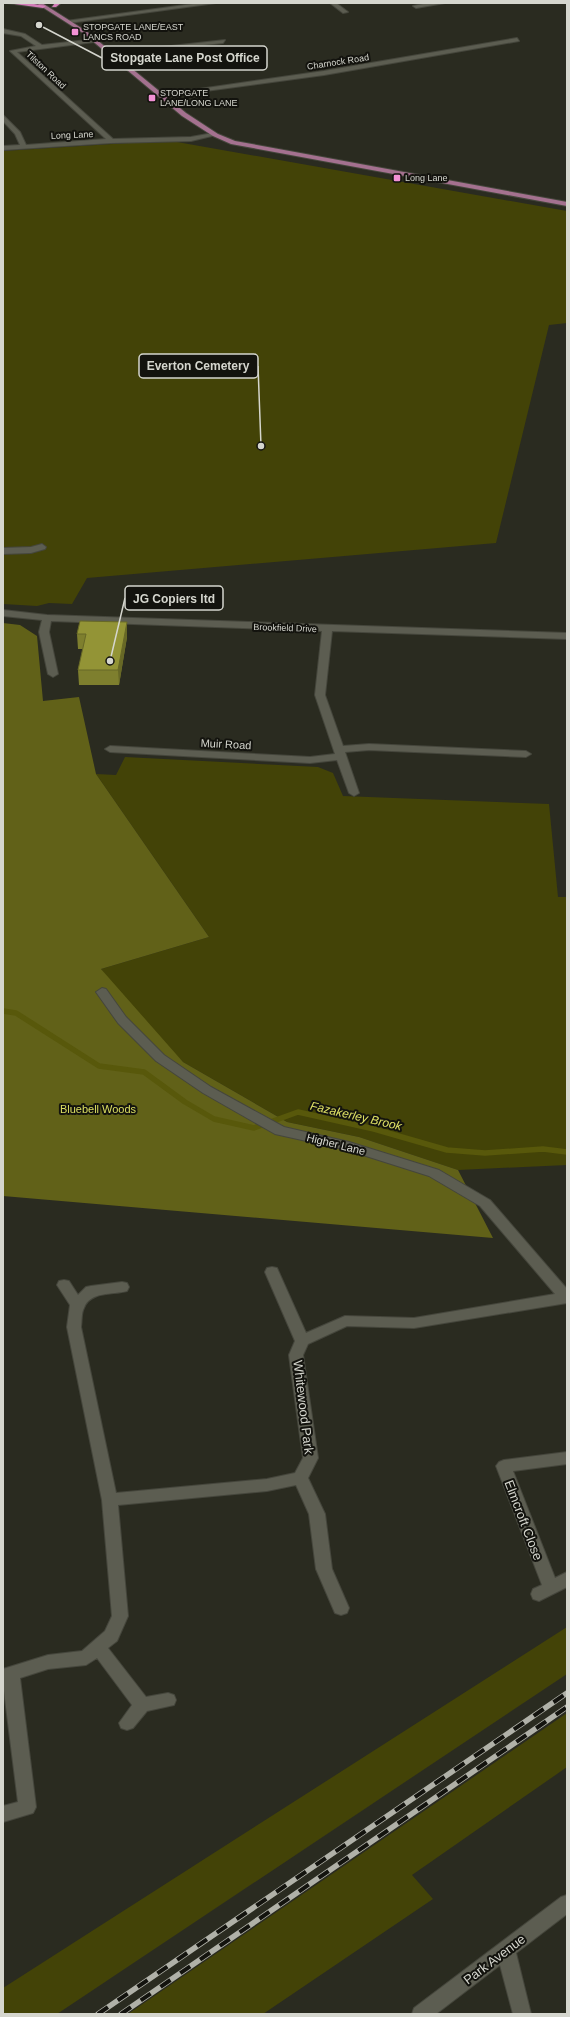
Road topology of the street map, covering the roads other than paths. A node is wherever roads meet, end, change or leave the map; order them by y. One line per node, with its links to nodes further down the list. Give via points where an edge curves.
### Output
1 (10, 3): 7 (highway)
2 (214, 3): 11 (street)
3 (333, 3): 10 (street)
4 (442, 3): 6 (street)
5 (54, 4): 9 (main road, via 58,10)
6 (425, 4): 8 (street)
7 (41, 5): 9 (main road)
8 (416, 6)
9 (56, 12): 11 (main road)
10 (345, 12)
11 (69, 21): 13 (main road)
12 (3, 31): 16 (street, via 30,37)
13 (94, 40): 16 (street, Tilston Road); 17 (main road)
14 (517, 40): 18 (street, Charnock Road, via 324,74)
15 (223, 41): 17 (street)
16 (40, 47): 21 (street, Tilston Road, via 12,51)
17 (111, 53): 18 (main road)
18 (161, 95): 20 (main road, via 182,115)
19 (3, 117): 22 (street, via 18,133)
20 (213, 135): 21 (street, Long Lane, via 191,139); 24 (main road, via 233,143 257,148)
21 (111, 141): 22 (street, Long Lane)
22 (24, 147): 23 (street, Long Lane)
23 (3, 148)
24 (567, 204)
25 (42, 547): 26 (street)
26 (3, 551)
27 (3, 613): 28 (street, Brookfield Drive)
28 (47, 618): 29 (street, Brookfield Drive); 31 (street, via 44,632)
29 (327, 629): 30 (street, Brookfield Drive); 33 (street, via 320,695)
30 (567, 636)
31 (54, 674)
32 (110, 749): 33 (street, Muir Road, via 310,760)
33 (340, 752): 34 (street, Muir Road, via 369,747); 35 (street)
34 (526, 754)
35 (354, 794)
36 (102, 992): 40 (street, Higher Lane, via 122,1020 160,1058 207,1090 280,1131 349,1146 434,1173 486,1204)
37 (272, 1272): 42 (street)
38 (64, 1285): 41 (street)
39 (122, 1287): 41 (street, via 91,1291)
40 (567, 1298): 42 (street, via 414,1323 345,1321)
41 (77, 1305): 45 (street, via 74,1327)
42 (302, 1341): 44 (street, Whitewood Park, via 296,1355 311,1458)
43 (567, 1458): 46 (street, Elmcroft Close, via 504,1466 545,1591)
44 (300, 1478): 45 (street, via 267,1485); 47 (street, via 317,1514 324,1569)
45 (110, 1500): 48 (street, via 120,1616 111,1636)
46 (567, 1579)
47 (340, 1608)
48 (98, 1647): 49 (street, via 86,1658 48,1662); 51 (street)
49 (7, 1675): 53 (street, via 27,1807)
50 (168, 1700): 51 (street)
51 (142, 1705): 52 (street)
52 (127, 1723)
53 (3, 1814)
54 (567, 1904): 55 (street, Park Avenue)
55 (506, 1950): 56 (street, Park Avenue); 57 (street)
56 (421, 2014)
57 (522, 2014)

